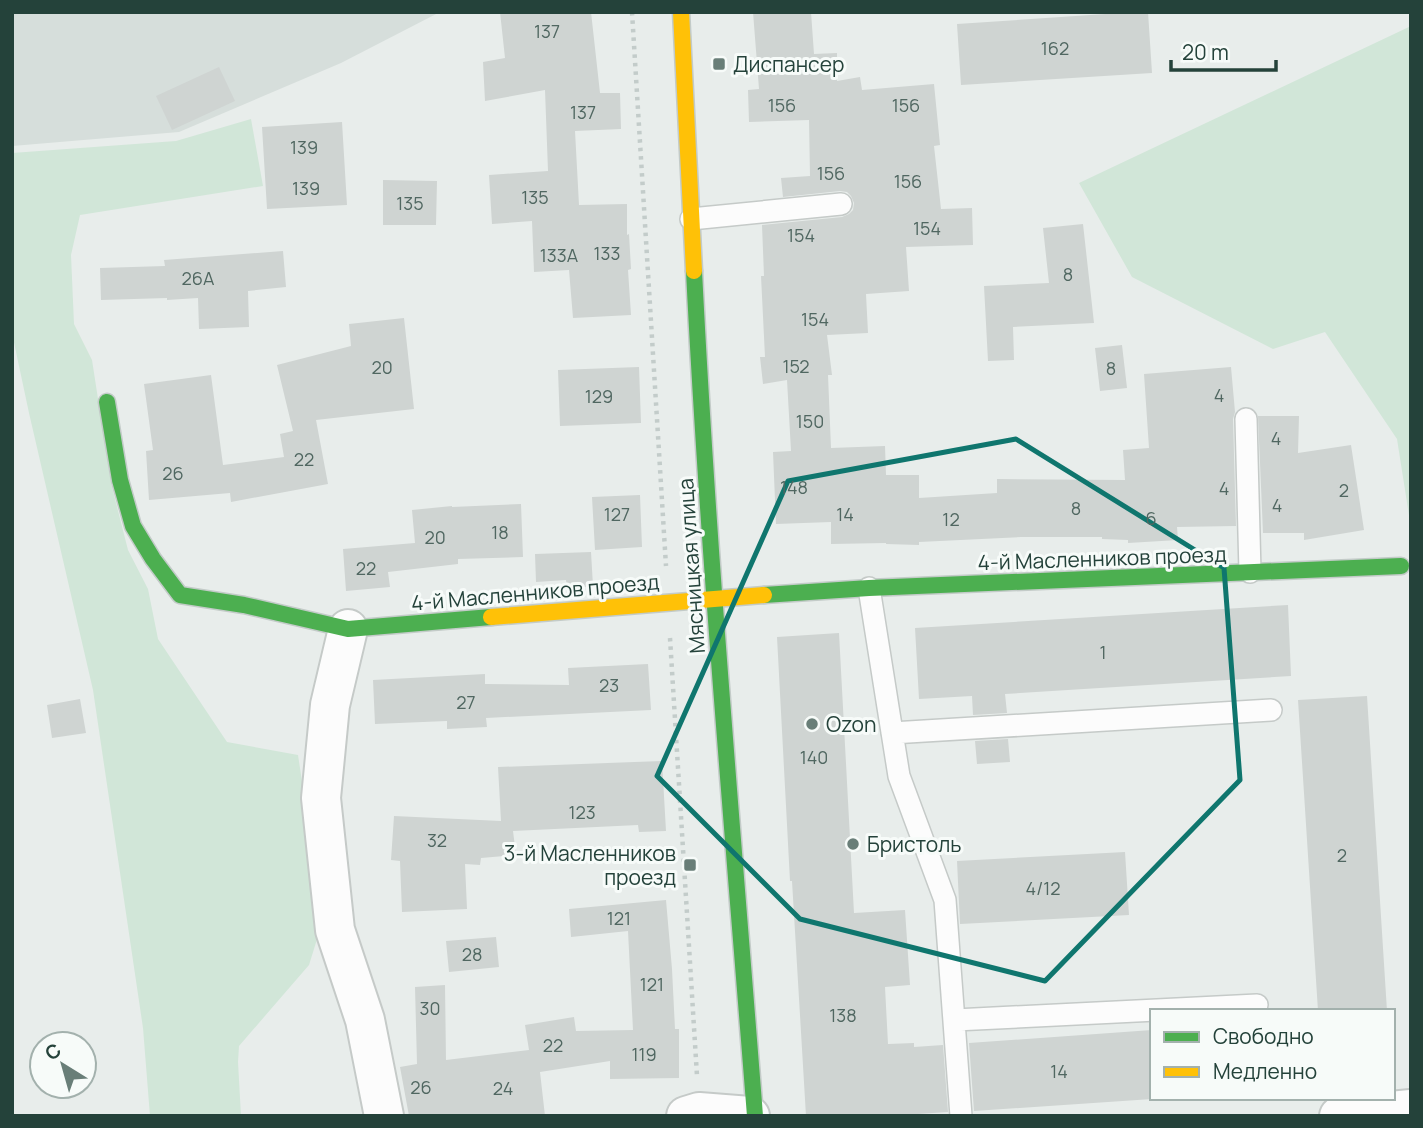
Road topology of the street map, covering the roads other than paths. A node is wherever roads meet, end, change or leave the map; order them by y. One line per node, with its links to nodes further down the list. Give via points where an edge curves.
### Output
1 (681, 12): 3 (street, Мясницкая улица)
2 (841, 204): 3 (lane)
3 (691, 219): 9 (street, Мясницкая улица)
4 (107, 402): 10 (street, 4-й Масленников проезд, via 133,526 180,595)
5 (1246, 419): 7 (lane)
6 (1401, 566): 7 (street, 4-й Масленников проезд)
7 (1250, 572): 8 (street, 4-й Масленников проезд)
8 (869, 588): 9 (street, 4-й Масленников проезд); 12 (lane)
9 (714, 598): 10 (street, 4-й Масленников проезд); 20 (street, Мясницкая улица)
10 (348, 629): 18 (street, via 330,705 321,798 335,930 365,1020)
11 (1271, 710): 12 (lane)
12 (892, 733): 16 (lane, via 899,776 945,900)
13 (1257, 1005): 14 (lane)
14 (1176, 1009)
15 (1150, 1010): 16 (lane)
16 (955, 1020): 21 (lane)
17 (1411, 1109): 22 (street)
18 (384, 1116)
19 (686, 1116): 20 (street, via 699,1112)
20 (753, 1116)
21 (961, 1116)
22 (1339, 1116)

